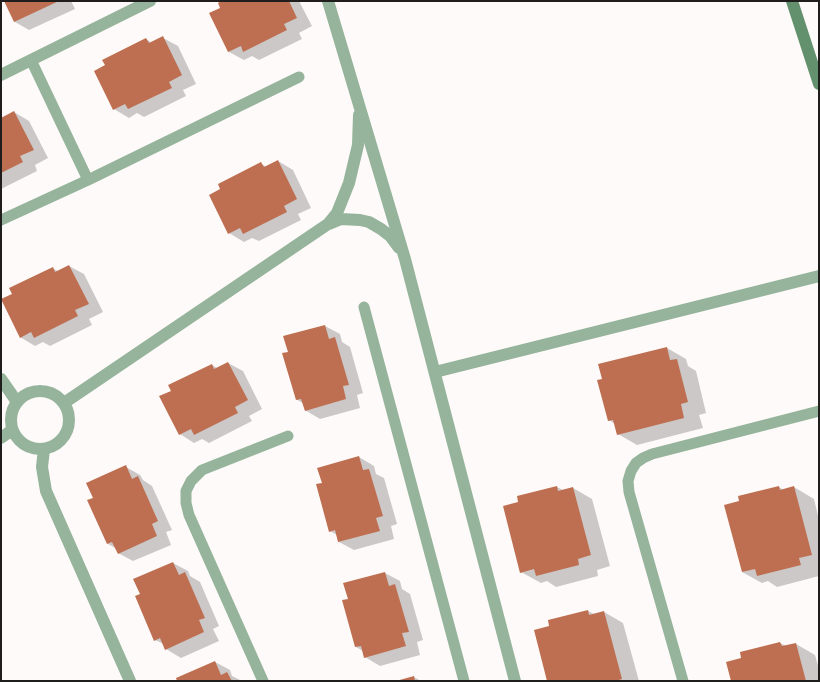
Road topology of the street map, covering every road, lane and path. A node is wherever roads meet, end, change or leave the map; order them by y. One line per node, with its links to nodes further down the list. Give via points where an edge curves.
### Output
1 (150, 1): 4 (street)
2 (328, 1): 8 (street)
3 (792, 1): 7 (street)
4 (30, 60): 5 (street); 9 (lane)
5 (1, 75)
6 (299, 77): 9 (lane)
7 (818, 78)
8 (358, 99): 11 (street, via 358,145 354,164 342,205); 12 (street)
9 (88, 180): 10 (lane)
10 (1, 220)
11 (328, 224): 12 (street, via 341,219 369,222 390,236); 18 (street)
12 (405, 259): 15 (street)
13 (819, 276): 15 (street)
14 (364, 307): 26 (lane)
15 (435, 372): 27 (street)
16 (1, 380): 17 (street)
17 (17, 402): 18 (street, via 32,392 41,391 50,392); 20 (street, via 12,410)
18 (64, 403): 23 (street, via 70,419 67,432 59,442)
19 (819, 412): 28 (lane, via 652,454 636,463 631,471 628,481 629,492)
20 (12, 430): 22 (street); 23 (street, via 24,445)
21 (288, 436): 25 (lane, via 202,470 191,481 186,491 189,515)
22 (1, 438)
23 (44, 449): 24 (street, via 42,467 46,491)
24 (130, 681)
25 (263, 681)
26 (464, 681)
27 (515, 681)
28 (683, 681)

